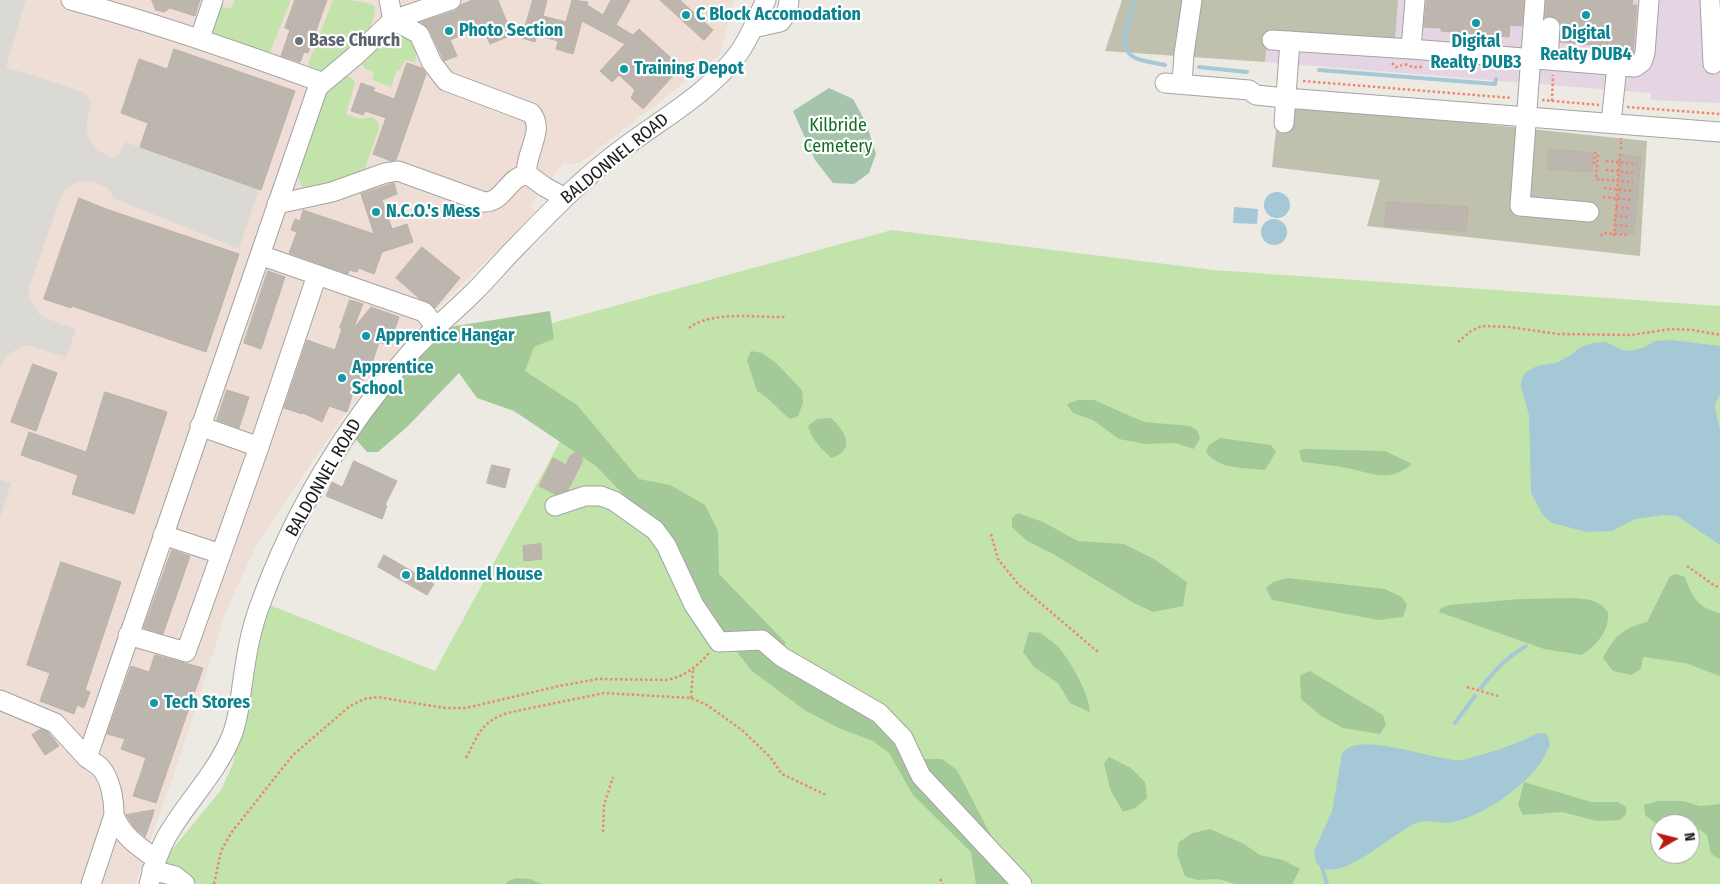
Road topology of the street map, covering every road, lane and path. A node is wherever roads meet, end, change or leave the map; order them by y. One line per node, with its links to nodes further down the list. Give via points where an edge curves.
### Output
1 (72, 0): 12 (street)
2 (213, 0): 16 (street)
3 (389, 0): 13 (street)
4 (450, 0): 13 (street)
5 (766, 0): 15 (street, BALDONNEL ROAD)
6 (789, 0): 15 (street, via 783,20)
7 (1192, 0): 23 (street, via 1184,54 1174,84 1249,90 1256,95)
8 (1415, 0): 17 (street)
9 (1535, 0): 18 (street)
10 (1649, 0): 20 (street, via 1642,62 1635,67)
11 (1710, 0): 19 (street)
12 (120, 6): 16 (street)
13 (393, 20): 22 (street, via 346,64); 39 (street, via 419,34 432,63 446,81 535,118 537,125)
14 (1550, 27): 18 (street)
15 (753, 28): 46 (street, BALDONNEL ROAD, via 738,54 717,78 621,149)
16 (200, 38): 22 (street)
17 (1411, 49): 18 (street); 23 (street, via 1281,41)
18 (1539, 60): 20 (street); 25 (street)
19 (1713, 64)
20 (1617, 66): 27 (street)
21 (1553, 81): 24 (path)
22 (321, 82): 49 (street, via 314,93)
23 (1286, 89): 25 (street); 25 (path); 28 (street)
24 (1552, 101): 25 (path); 27 (path)
25 (1528, 109): 27 (street); 52 (street, via 1520,206)
26 (1720, 114): 27 (path)
27 (1615, 122): 29 (street); 30 (path)
28 (1284, 123)
29 (1720, 132)
30 (1621, 150)
31 (1620, 154): 33 (path)
32 (1606, 161): 33 (path)
33 (1620, 162): 35 (path); 37 (path)
34 (1594, 164): 40 (path, via 1595,153 1598,154 1596,179)
35 (1637, 164)
36 (1606, 170): 37 (path)
37 (1619, 171): 38 (path); 40 (path)
38 (1633, 173)
39 (527, 174): 46 (street); 49 (street, via 510,182 497,199 490,202 398,170 332,192)
40 (1618, 180): 41 (path); 43 (path)
41 (1632, 182)
42 (1604, 188): 43 (path)
43 (1617, 189): 44 (path); 47 (path)
44 (1632, 191)
45 (1603, 197): 47 (path)
46 (565, 198): 63 (street, BALDONNEL ROAD)
47 (1617, 198): 48 (path); 50 (path)
48 (1631, 200)
49 (277, 204): 60 (street)
50 (1616, 207): 51 (path); 53 (path)
51 (1630, 208)
52 (1589, 212)
53 (1615, 216): 54 (path); 55 (path)
54 (1630, 217)
55 (1615, 225): 56 (path); 57 (path)
56 (1629, 226)
57 (1614, 235): 58 (path); 59 (path, via 1603,233)
58 (1628, 235)
59 (1600, 236)
60 (260, 255): 61 (street); 67 (street)
61 (317, 275): 63 (street, via 424,312); 68 (street)
62 (787, 317): 64 (path, via 723,317)
63 (436, 327): 89 (street, BALDONNEL ROAD, via 367,406 329,461 305,504 260,604 249,638 233,732 221,759 170,829)
64 (689, 328)
65 (1720, 335): 66 (path, via 1671,329 1631,335 1558,334 1482,326)
66 (1458, 342)
67 (200, 426): 68 (street); 71 (street)
68 (259, 447): 72 (street)
69 (555, 506): 76 (street, via 585,496 601,496 614,501 655,530 666,545 694,605)
70 (991, 534): 77 (path, via 998,559 1018,584)
71 (163, 535): 72 (street); 75 (street)
72 (221, 554): 75 (street, via 186,652)
73 (1686, 566): 74 (path)
74 (1720, 588)
75 (128, 635): 83 (street)
76 (719, 642): 78 (path); 95 (street, via 762,640 782,657 879,713 903,738 921,776)
77 (1098, 652)
78 (693, 670): 81 (path); 93 (path, via 667,680 598,679 466,708 445,708 377,697 364,699 350,706 293,755 231,833 221,851)
79 (1467, 687): 80 (path)
80 (1498, 696)
81 (691, 698): 84 (path, via 604,693 507,713 486,724); 86 (path, via 707,705 742,730 770,757 782,774)
82 (0, 700): 83 (street, via 55,723)
83 (86, 758): 87 (street, via 100,768 108,781)
84 (466, 758)
85 (613, 777): 88 (path, via 604,805)
86 (826, 795)
87 (114, 815): 89 (street, via 120,829 136,844); 91 (street)
88 (603, 832)
89 (152, 871): 92 (street, via 176,876)
90 (940, 879): 94 (path)
91 (91, 884)
92 (186, 884)
93 (214, 884)
94 (944, 884)
95 (1022, 884)

